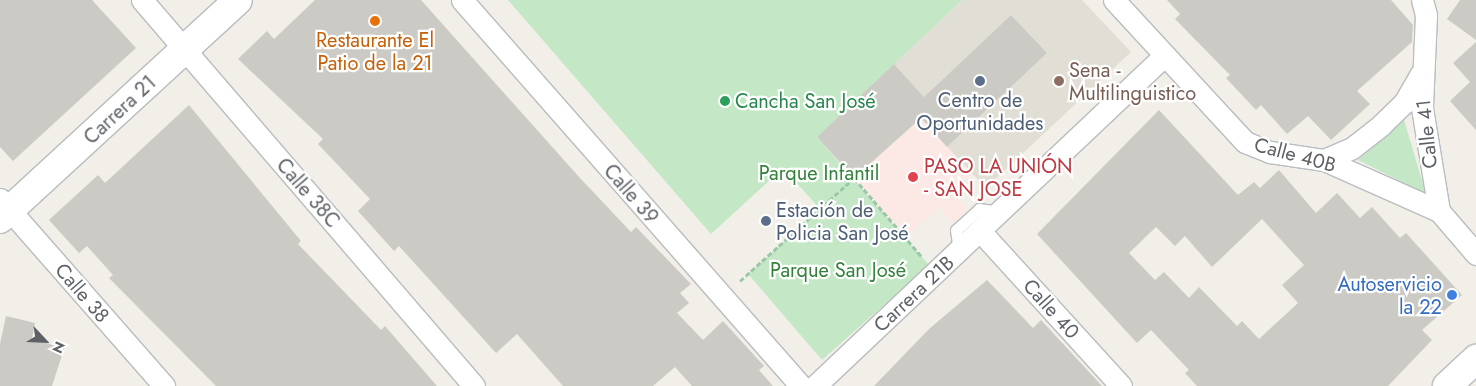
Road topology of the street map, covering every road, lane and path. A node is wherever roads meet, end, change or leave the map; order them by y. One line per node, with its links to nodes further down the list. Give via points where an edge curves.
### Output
1 (142, 0): 6 (street, Calle 38C)
2 (238, 0): 6 (street, Carrera 21)
3 (462, 0): 17 (street, Calle 39)
4 (1114, 0): 7 (street, Calle 40B)
5 (1422, 0): 8 (street, Calle 41, via 1426,15)
6 (184, 50): 10 (street, Carrera 21); 20 (street, Calle 38C)
7 (1164, 56): 9 (street, Calle 40B, via 1245,142 1270,152); 12 (street, Carrera 21B)
8 (1422, 70): 9 (street, via 1404,103 1381,125 1352,148); 11 (street, Calle 41, via 1425,146)
9 (1324, 160): 11 (street, Calle 40B)
10 (3, 210): 19 (street, Calle 38)
11 (1438, 211): 15 (street)
12 (1001, 213): 13 (street, Carrera 21B); 14 (lane, via 979,208 956,230)
13 (981, 232): 14 (street, Carrera 21B); 23 (street, Calle 40)
14 (959, 253): 16 (street, Carrera 21B)
15 (1476, 254)
16 (936, 274): 17 (path, via 854,178); 22 (street, Carrera 21B)
17 (722, 297): 21 (street, Calle 39)
18 (1476, 359): 24 (street)
19 (164, 386)
20 (474, 386)
21 (801, 386)
22 (815, 386)
23 (1121, 386)
24 (1447, 386)

